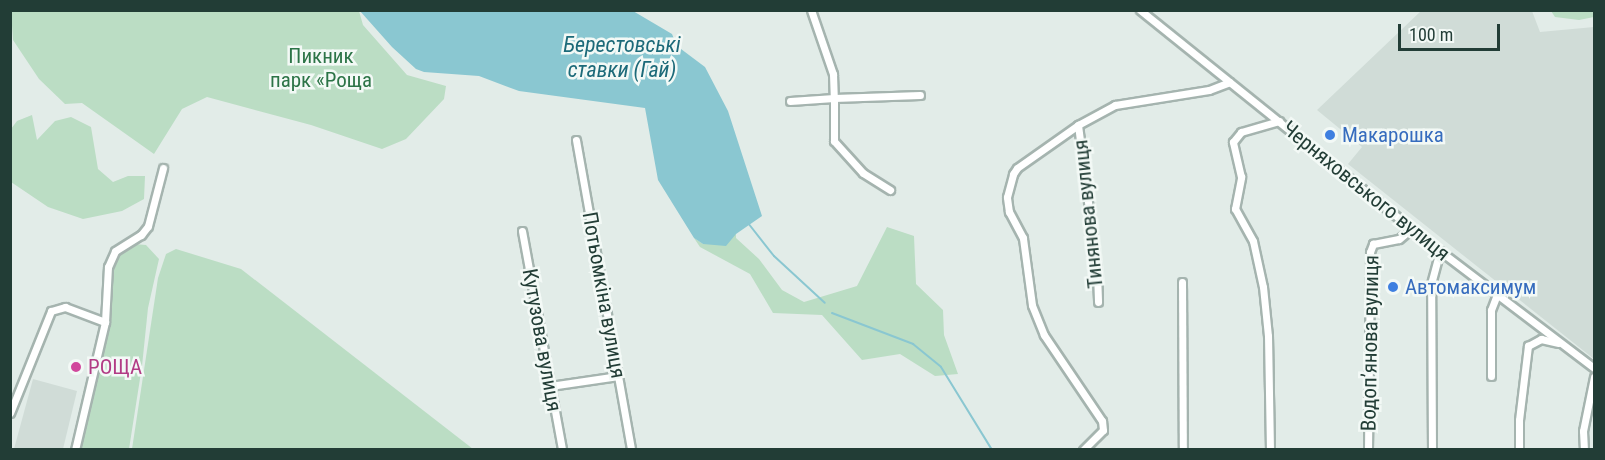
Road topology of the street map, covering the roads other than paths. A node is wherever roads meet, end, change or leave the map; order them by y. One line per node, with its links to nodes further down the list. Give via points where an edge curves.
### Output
1 (811, 10): 5 (street, via 833,74)
2 (1140, 10): 3 (street, Черняховського вулиця)
3 (1230, 82): 7 (street, Черняховського вулиця); 8 (street, via 1209,90 1115,105)
4 (920, 95): 5 (street)
5 (834, 98): 6 (street); 11 (street, via 834,141 863,173)
6 (790, 101)
7 (1279, 121): 12 (street, Черняховського вулиця); 31 (street, via 1241,132 1233,142 1241,177 1235,209 1253,241 1263,287)
8 (1078, 125): 17 (street, Тинянова вулиця); 29 (street, via 1017,168 1007,197 1009,212 1023,238 1032,305 1044,335 1102,421 1103,430)
9 (576, 140): 21 (street, Потьомкіна вулиця)
10 (163, 168): 18 (street, via 148,226 115,251 108,267)
11 (891, 190)
12 (1412, 228): 14 (street, Черняховського вулиця); 32 (street, Водоп’янова вулиця, via 1399,239 1373,244 1370,252)
13 (522, 231): 24 (street, Кутузова вулиця)
14 (1440, 250): 16 (street, Черняховського вулиця); 33 (street, via 1431,284)
15 (1182, 282): 30 (street)
16 (1497, 294): 19 (street, Черняховського вулиця); 22 (street, via 1491,310)
17 (1098, 302)
18 (105, 322): 25 (street, via 65,308 51,311); 26 (street)
19 (1562, 343): 20 (street, Черняховського вулиця); 34 (street, via 1541,339 1528,346)
20 (1594, 368)
21 (618, 376): 24 (street); 28 (street, Потьомкіна вулиця)
22 (1491, 376)
23 (1594, 378): 35 (street, via 1583,431)
24 (550, 386): 27 (street, Кутузова вулиця)
25 (10, 413)
26 (75, 450)
27 (562, 450)
28 (631, 450)
29 (1083, 450)
30 (1183, 450)
31 (1270, 450)
32 (1368, 450)
33 (1432, 450)
34 (1519, 450)
35 (1584, 450)

